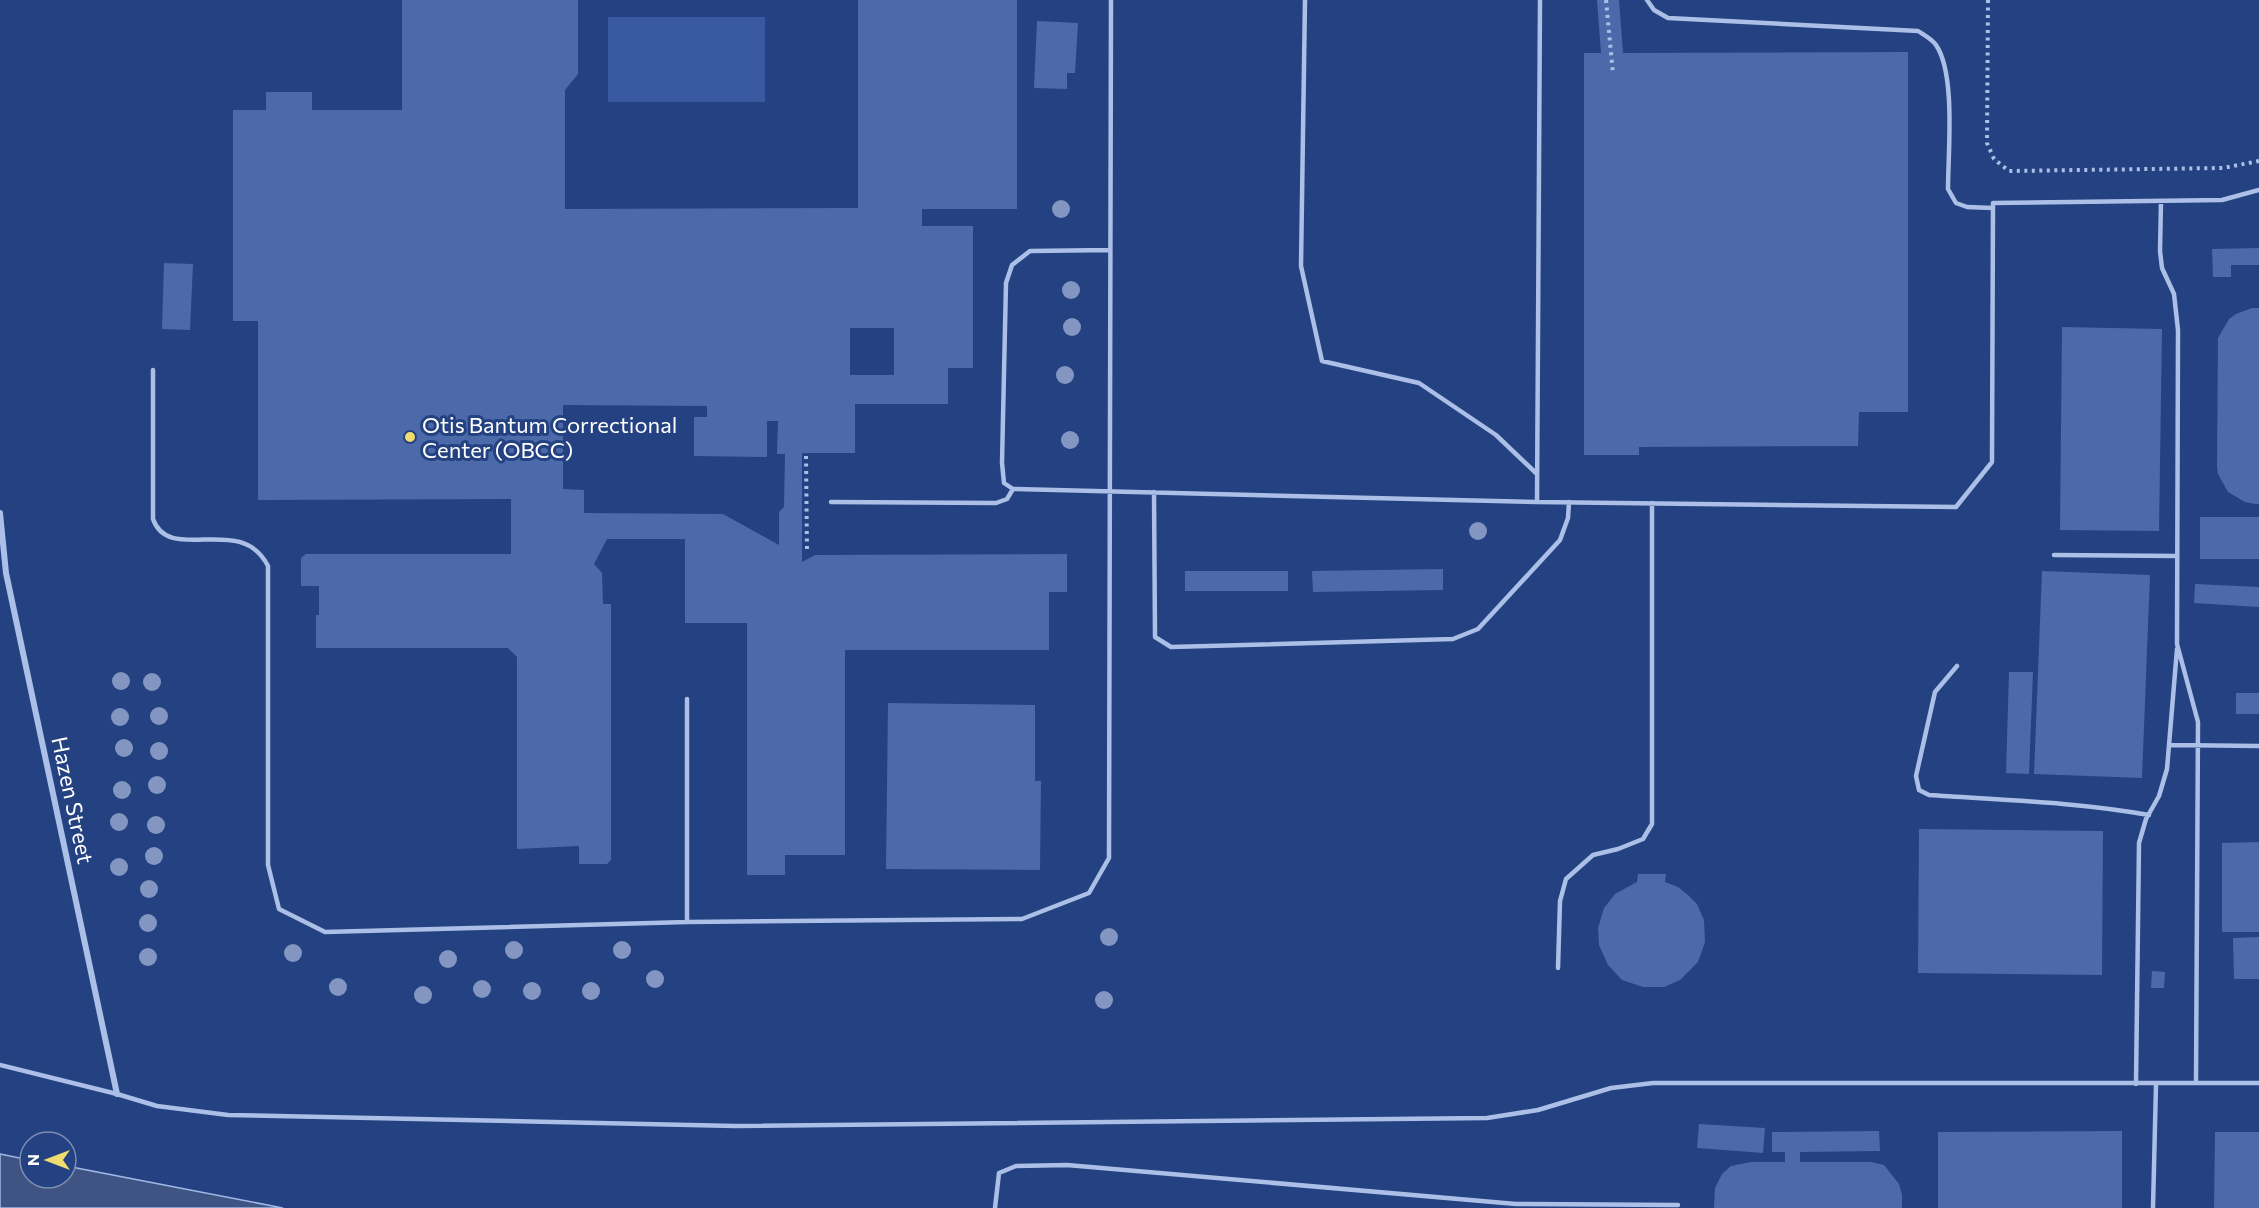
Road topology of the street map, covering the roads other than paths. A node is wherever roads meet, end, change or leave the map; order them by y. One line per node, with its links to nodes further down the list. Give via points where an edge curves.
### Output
1 (1111, 0): 8 (lane)
2 (1305, 0): 10 (lane, via 1300,266 1322,361 1419,382 1496,435)
3 (1540, 0): 10 (lane)
4 (1647, 0): 7 (lane, via 1654,10 1668,18 1918,31 1935,43 1948,82 1948,189 1956,204)
5 (2259, 190): 6 (lane, via 2222,200)
6 (2161, 201): 7 (lane, via 1993,202); 20 (lane, via 2160,251 2174,294 2178,330)
7 (1993, 208): 17 (lane, via 1992,462 1956,507)
8 (1110, 250): 11 (lane, via 1030,251 1012,265 1006,282 1002,463 1004,483); 12 (lane)
9 (153, 370): 29 (lane, via 153,519 157,529 170,538 247,543 257,549 268,566 268,865 279,909 325,932)
10 (1537, 475): 15 (lane)
11 (1013, 489): 12 (lane); 14 (lane, via 1007,498 996,503)
12 (1109, 492): 13 (lane); 29 (lane, via 1109,858 1089,893 1022,919)
13 (1154, 492): 15 (lane); 16 (lane, via 1155,637 1171,647 1453,639 1478,629 1560,540)
14 (831, 502)
15 (1537, 502): 16 (lane)
16 (1569, 502): 17 (lane)
17 (1652, 503): 30 (lane, via 1652,824 1643,839 1593,855 1566,879 1560,901)
18 (0, 513): 21 (street, Hazen Street)
19 (2054, 555): 20 (lane)
20 (2177, 556): 22 (lane)
21 (2, 563): 36 (street, Hazen Street)
22 (2177, 644): 25 (lane); 26 (lane, via 2198,723)
23 (1957, 666): 28 (lane, via 1935,692 1916,776 1919,790 1929,795 2120,809)
24 (687, 699): 29 (lane)
25 (2170, 745): 26 (lane); 28 (lane, via 2159,796)
26 (2198, 746): 27 (lane); 32 (lane)
27 (2259, 746)
28 (2149, 815): 34 (lane, via 2139,843 2138,861)
29 (687, 922)
30 (1558, 968)
31 (0, 1065): 36 (lane)
32 (2196, 1083): 33 (lane); 35 (lane)
33 (2259, 1083)
34 (2136, 1084): 35 (lane); 36 (lane, via 1653,1083 1611,1088 1538,1110 1487,1118 735,1126 228,1115 158,1106)
35 (2156, 1084): 39 (lane)
36 (117, 1094)
37 (1678, 1204): 38 (lane, via 1516,1204 1067,1165 1016,1166 999,1173)
38 (994, 1208)
39 (2153, 1208)

